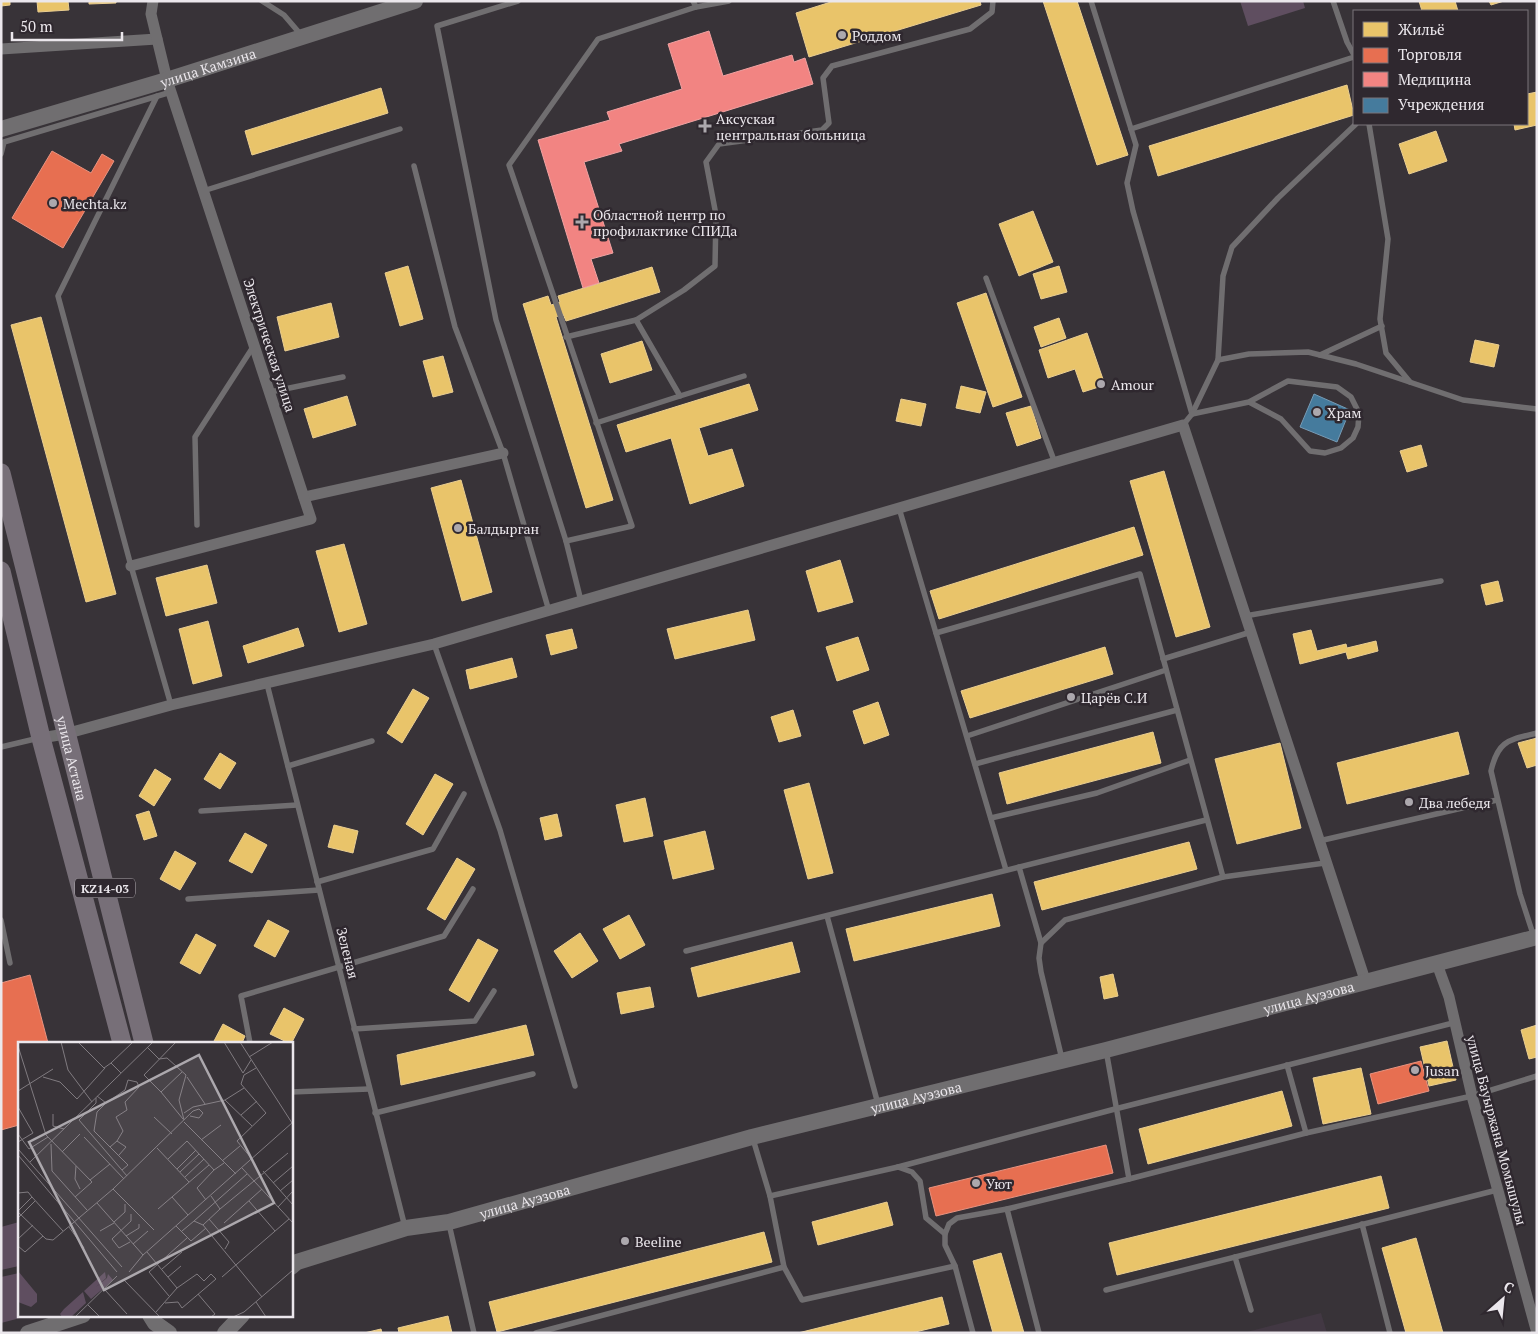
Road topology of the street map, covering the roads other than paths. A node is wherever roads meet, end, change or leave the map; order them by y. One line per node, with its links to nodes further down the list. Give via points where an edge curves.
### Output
1 (153, 1): 11 (street, Электрическая улица, via 151,14)
2 (262, 1): 10 (lane, via 284,15)
3 (415, 1): 10 (street, улица Камзина)
4 (518, 1): 48 (lane, via 437,26 496,320)
5 (729, 1): 9 (lane)
6 (993, 1): 26 (lane, via 992,12 970,29 832,66 823,78 829,122 822,130 719,144 706,162 716,215 715,266)
7 (1091, 1): 21 (lane)
8 (1334, 1): 13 (lane)
9 (694, 4): 28 (lane, via 598,39 509,165)
10 (303, 37): 15 (street, улица Камзина)
11 (157, 40): 12 (street); 15 (street, Электрическая улица)
12 (1, 49)
13 (1353, 54)
14 (1353, 56): 21 (lane)
15 (169, 86): 16 (lane); 19 (street, улица Камзина); 24 (street, Электрическая улица)
16 (157, 96): 22 (lane, via 4,142); 49 (lane, via 58,296)
17 (1355, 125): 31 (lane, via 1232,247 1223,276)
18 (1369, 125): 27 (lane, via 1388,239)
19 (1, 129)
20 (400, 129): 24 (lane)
21 (1131, 129): 39 (lane, via 1136,145 1127,183)
22 (1, 154)
23 (414, 166): 42 (lane, via 455,327)
24 (204, 191): 29 (street, Электрическая улица)
25 (986, 278): 43 (lane)
26 (636, 320): 28 (lane); 36 (lane)
27 (1382, 326): 30 (lane); 34 (lane, via 1386,353)
28 (566, 337): 40 (lane)
29 (254, 345): 35 (street, Электрическая улица); 47 (lane, via 195,437)
30 (1320, 355): 31 (lane, via 1308,352 1249,354); 34 (lane)
31 (1218, 360): 39 (lane)
32 (744, 376): 36 (lane)
33 (343, 377): 35 (lane)
34 (1411, 383): 38 (lane, via 1463,400)
35 (270, 392): 45 (street, Электрическая улица)
36 (680, 396): 40 (lane)
37 (1249, 402): 37 (lane, via 1288,381 1338,387 1351,397 1358,413 1358,428 1353,438 1341,448 1325,453 1310,451 1280,419); 39 (lane)
38 (1537, 409)
39 (1192, 414): 41 (lane)
40 (596, 423): 48 (lane, via 632,526)
41 (1183, 425): 43 (street); 54 (street)
42 (503, 453): 45 (street); 53 (lane)
43 (1055, 463): 46 (street)
44 (1, 472): 64 (main road, улица Астана / KZ14-03)
45 (304, 498): 49 (street, Электрическая улица, via 311,519)
46 (899, 508): 52 (street); 56 (lane)
47 (197, 525)
48 (566, 541): 52 (lane)
49 (131, 566): 61 (lane)
50 (1, 571): 66 (main road, улица Астана / KZ14-03)
51 (1441, 581): 54 (lane)
52 (582, 601): 53 (street)
53 (549, 610): 57 (street)
54 (1245, 616): 55 (street)
55 (1251, 632): 58 (lane); 78 (street)
56 (936, 633): 58 (lane, via 1140,574); 65 (lane)
57 (434, 644): 60 (street); 107 (lane, via 500,830)
58 (1163, 659): 59 (lane)
59 (1166, 670): 62 (lane); 65 (lane)
60 (267, 684): 61 (street); 71 (lane, Зеленая)
61 (171, 705): 64 (street)
62 (1177, 710): 69 (lane); 70 (lane)
63 (1537, 733): 73 (lane, via 1507,741 1495,754 1491,771)
64 (65, 734): 66 (street); 100 (main road, улица Астана / KZ14-03)
65 (967, 736): 70 (lane)
66 (41, 738): 68 (lane); 99 (main road, улица Астана / KZ14-03)
67 (372, 741): 71 (lane)
68 (1, 747)
69 (1190, 760): 76 (lane, via 1097,793); 77 (lane)
70 (975, 764): 76 (lane)
71 (288, 766): 74 (lane, Зеленая)
72 (464, 794): 83 (lane, via 433,849)
73 (1497, 800): 78 (lane); 89 (lane, via 1520,894)
74 (297, 805): 75 (lane); 83 (lane, Зеленая)
75 (201, 811)
76 (991, 818): 81 (lane)
77 (1206, 820): 80 (lane); 82 (lane)
78 (1320, 841): 79 (street)
79 (1325, 863): 82 (lane); 95 (street)
80 (1019, 867): 81 (lane); 90 (lane)
81 (1006, 870): 87 (lane)
82 (1223, 877): 90 (lane, via 1065,920)
83 (317, 882): 85 (lane, Зеленая)
84 (473, 889): 94 (lane, via 444,936)
85 (319, 890): 86 (lane); 94 (lane, Зеленая)
86 (188, 899)
87 (827, 916): 91 (lane); 111 (lane)
88 (1, 920): 92 (lane)
89 (1536, 937): 93 (street, улица Ауэзова)
90 (1041, 943): 103 (lane, via 1038,958)
91 (686, 951)
92 (10, 964)
93 (1437, 964): 95 (street, улица Ауэзова); 97 (street, улица Бауыржана Момышулы)
94 (339, 967): 98 (lane, Зеленая); 101 (lane, via 241,996)
95 (1366, 982): 102 (street, улица Ауэзова)
96 (494, 991): 98 (lane, via 475,1021)
97 (1454, 1023): 104 (lane); 110 (street, улица Бауыржана Момышулы)
98 (354, 1029): 108 (lane, Зеленая)
99 (122, 1042)
100 (144, 1042)
101 (250, 1042)
102 (1106, 1050): 103 (street, улица Ауэзова); 112 (lane)
103 (1062, 1061): 111 (street, улица Ауэзова)
104 (1287, 1065): 112 (lane); 114 (lane)
105 (533, 1074): 113 (lane)
106 (1537, 1076): 110 (lane)
107 (575, 1086)
108 (369, 1089): 109 (lane); 113 (lane, Зеленая)
109 (292, 1092)
110 (1472, 1096): 114 (lane); 118 (street, улица Бауыржана Момышулы)
111 (878, 1106): 115 (street, улица Ауэзова)
112 (1115, 1109): 116 (lane); 117 (lane)
113 (376, 1113): 123 (lane, Зеленая)
114 (1306, 1133): 117 (lane)
115 (752, 1137): 119 (lane); 121 (street, улица Ауэзова)
116 (898, 1167): 119 (lane); 124 (lane, via 912,1172 920,1181 926,1218)
117 (1128, 1179): 120 (lane)
118 (1498, 1190): 122 (lane); 142 (street, улица Бауыржана Момышулы)
119 (770, 1196): 128 (lane)
120 (1007, 1209): 124 (lane, via 957,1218 949,1224); 140 (lane)
121 (449, 1222): 123 (street, улица Ауэзова); 137 (lane)
122 (1362, 1224): 125 (lane); 141 (lane)
123 (406, 1228): 126 (street, улица Ауэзова)
124 (945, 1234): 127 (lane, via 945,1245)
125 (1235, 1257): 129 (lane); 130 (lane)
126 (293, 1264)
127 (955, 1266): 128 (lane, via 802,1300); 139 (lane)
128 (784, 1268): 138 (lane)
129 (1106, 1290)
130 (1251, 1310)
131 (81, 1316): 135 (street)
132 (241, 1316): 134 (street)
133 (153, 1319): 136 (street)
134 (227, 1332)
135 (28, 1333)
136 (169, 1333)
137 (474, 1333)
138 (536, 1333)
139 (973, 1333)
140 (1039, 1333)
141 (1390, 1333)
142 (1537, 1333)

